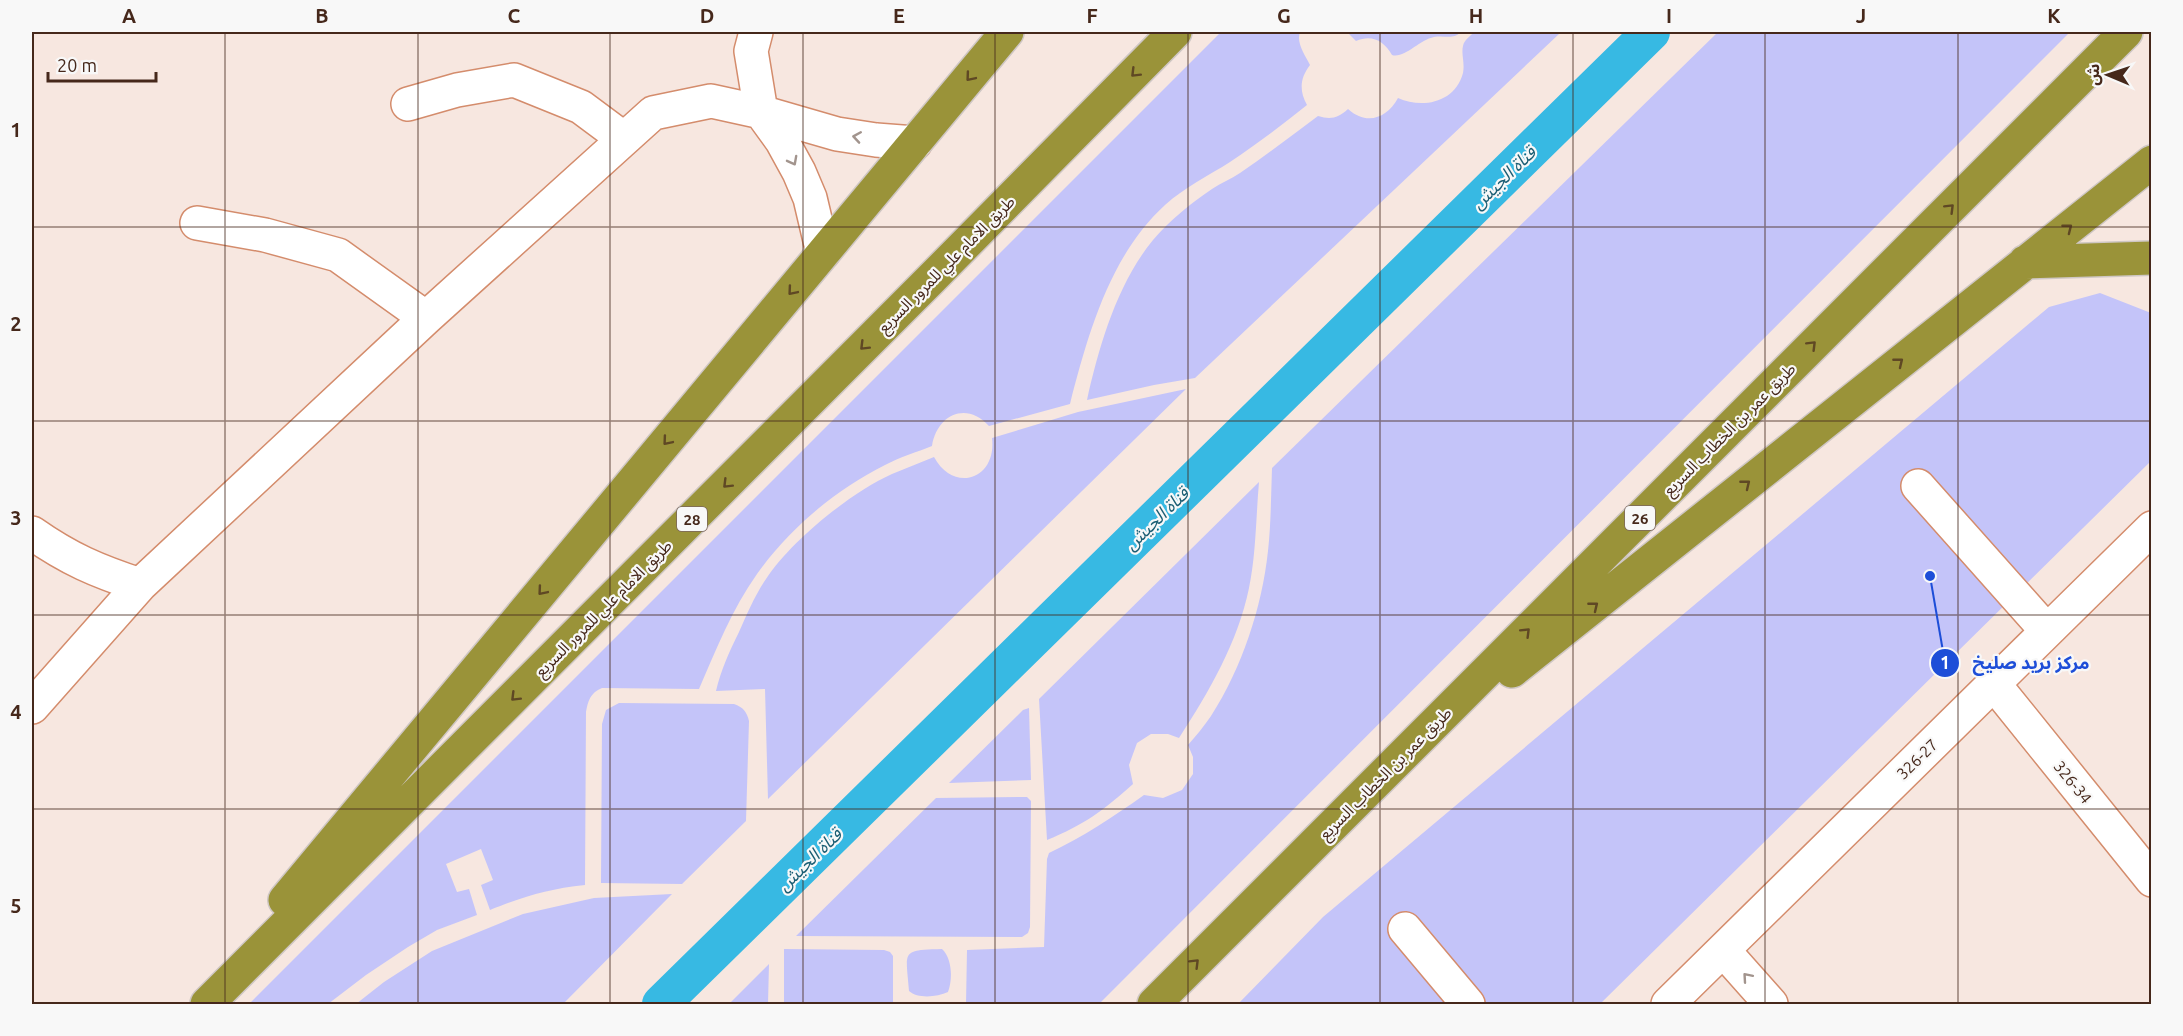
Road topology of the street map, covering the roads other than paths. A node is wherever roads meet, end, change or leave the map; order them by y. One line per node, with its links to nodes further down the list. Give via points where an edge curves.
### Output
1 (756, 32): 6 (street, via 751,51)
2 (1007, 32): 8 (highway, one-way to 8)
3 (1175, 32): 28 (highway, طريق الامام علي للمرور السريع / 28, one-way to 28)
4 (2126, 32): 22 (highway, طريق عمر بن الخطاب السريع / 26, one-way to 4)
5 (408, 104): 7 (street, via 514,80 581,107)
6 (761, 112): 7 (street, via 711,101 653,113); 8 (street, one-way to 6, via 837,134); 11 (street, one-way to 11, via 799,172)
7 (624, 139): 14 (street)
8 (915, 143): 11 (highway)
9 (2151, 162): 13 (highway, one-way to 9)
10 (197, 223): 14 (street, via 265,235 338,255)
11 (824, 253): 27 (highway, one-way to 27)
12 (2151, 258): 13 (highway)
13 (2025, 262): 22 (highway, one-way to 13)
14 (426, 318): 18 (street)
15 (1918, 486): 19 (street)
16 (2151, 528): 19 (street, 326-27)
17 (32, 532): 18 (street, via 56,550 97,571)
18 (140, 585): 21 (street)
19 (2047, 631): 20 (street, 326-27)
20 (1994, 684): 23 (street, 326-34); 25 (street, 326-27)
21 (32, 707)
22 (1384, 774): 29 (highway, طريق عمر بن الخطاب السريع / 26, one-way to 22)
23 (2151, 880)
24 (1405, 929): 30 (street)
25 (1723, 950): 26 (street, 326-27); 31 (street, one-way to 25)
26 (1682, 1000)
27 (198, 1005)
28 (207, 1005)
29 (1154, 1005)
30 (1467, 1005)
31 (1771, 1005)

